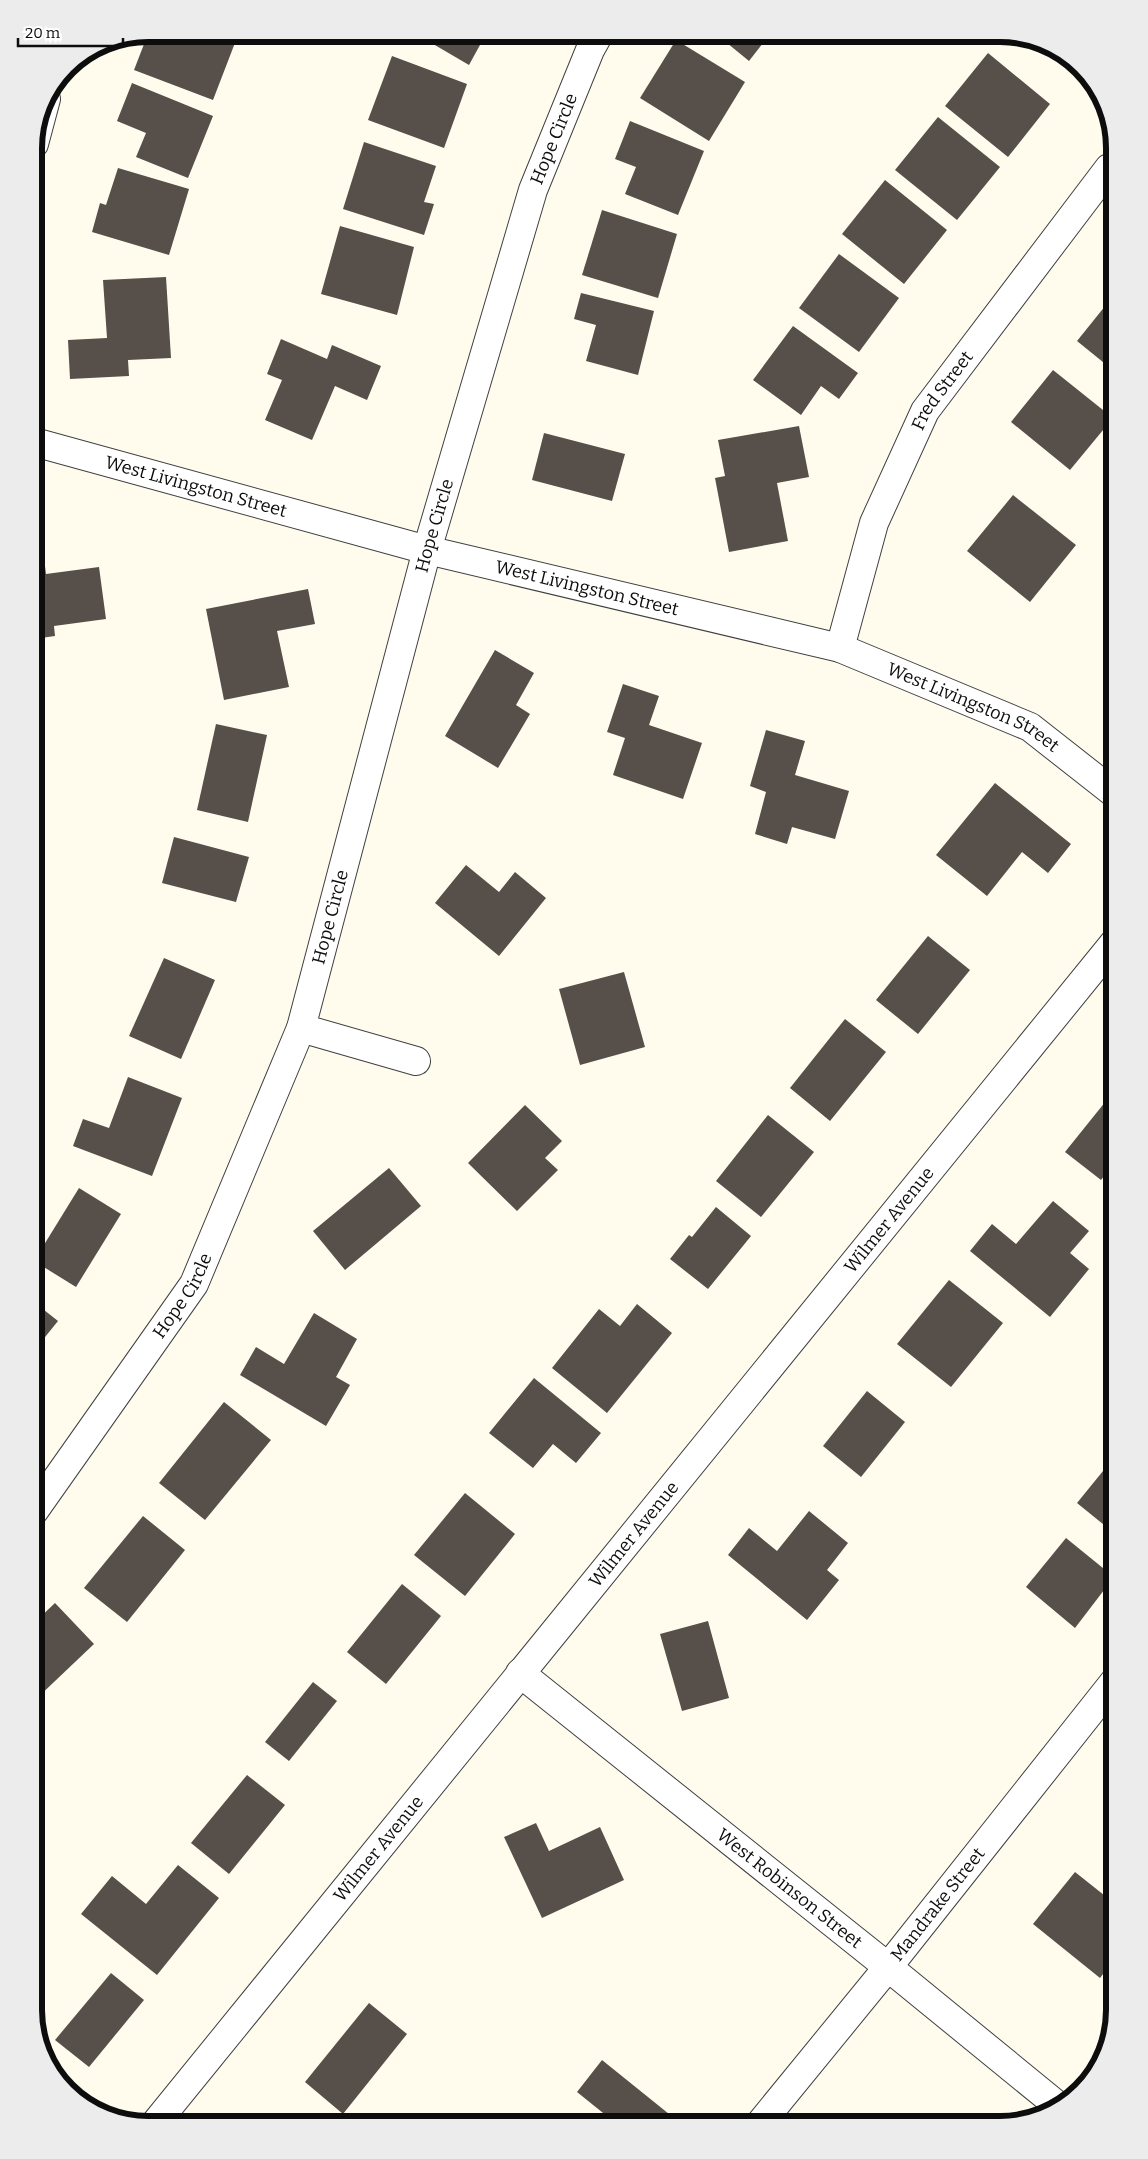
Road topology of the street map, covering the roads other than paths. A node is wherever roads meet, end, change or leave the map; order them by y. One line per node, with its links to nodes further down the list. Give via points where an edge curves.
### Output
1 (594, 43): 4 (street, Hope Circle, via 533,190)
2 (1106, 172): 5 (street, Fred Street, via 925,411 874,523)
3 (43, 444): 4 (street, West Livingston Street)
4 (427, 550): 5 (street, West Livingston Street); 8 (street, Hope Circle)
5 (840, 648): 6 (street, West Livingston Street, via 1030,727)
6 (1106, 787)
7 (1106, 953): 11 (street, Wilmer Avenue)
8 (301, 1028): 9 (street); 10 (street, Hope Circle, via 194,1284)
9 (416, 1061)
10 (42, 1499)
11 (520, 1673): 13 (street, West Robinson Street); 15 (street, Wilmer Avenue)
12 (1106, 1692): 13 (street, Mandrake Street)
13 (888, 1967): 14 (street, West Robinson Street); 16 (street, Mandrake Street)
14 (1053, 2102)
15 (161, 2116)
16 (766, 2116)

